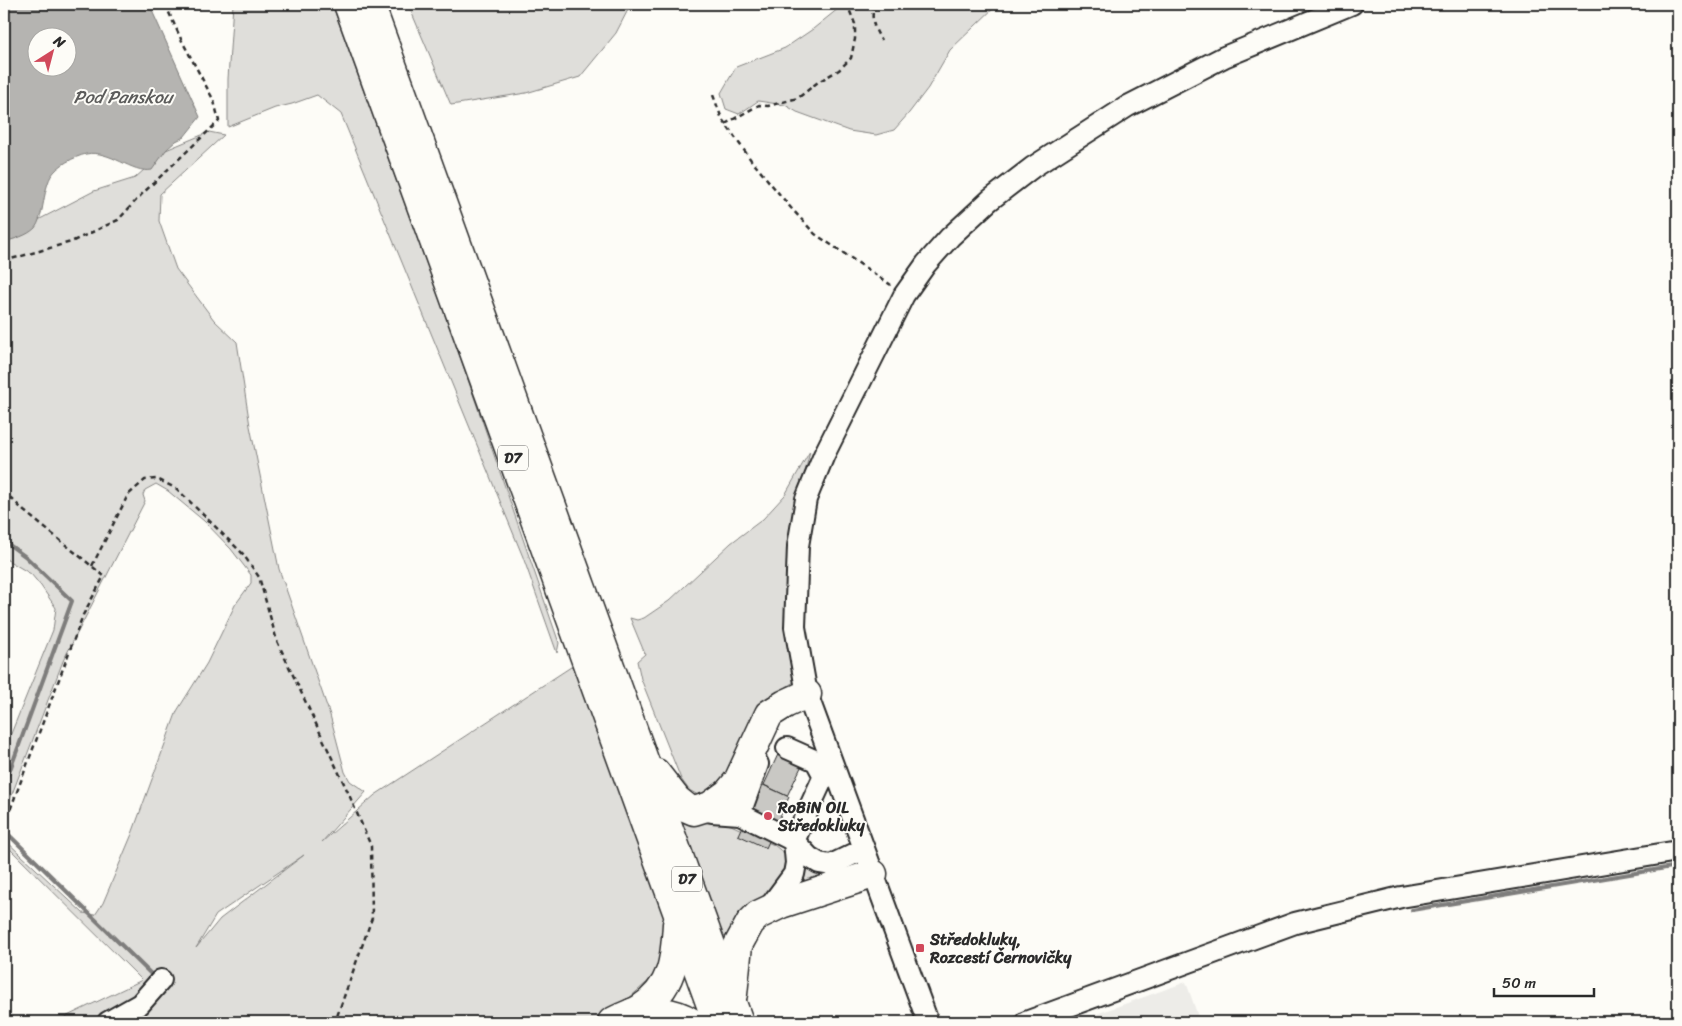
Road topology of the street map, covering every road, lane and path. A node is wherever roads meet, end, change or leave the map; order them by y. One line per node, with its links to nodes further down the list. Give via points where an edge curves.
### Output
1 (165, 4): 10 (path, via 214,101 219,121 118,220 71,242)
2 (348, 4): 24 (highway, D7)
3 (370, 4): 16 (highway, D7)
4 (848, 4): 9 (path, via 855,24 855,40 851,58 840,70 798,98 768,106 759,105)
5 (874, 4): 7 (path, via 872,17)
6 (1352, 4): 11 (street, via 1216,62 1128,106 1057,152 990,200 950,237)
7 (881, 40)
8 (713, 95): 9 (path)
9 (725, 124): 11 (path, via 751,160 815,234)
10 (4, 261)
11 (904, 295): 14 (street, via 806,499 798,546)
12 (4, 492): 13 (path)
13 (92, 566): 19 (path, via 104,576 83,615); 30 (path, via 128,495 145,480 157,479 177,490 243,554 259,577 277,641 371,846 372,918)
14 (796, 699): 17 (highway, via 769,714 738,781 718,802); 18 (street, via 774,721); 22 (street)
15 (787, 748): 20 (street, via 816,761 824,776)
16 (642, 755): 17 (highway, via 677,800 687,808); 27 (highway, D7)
17 (701, 810): 18 (street)
18 (740, 814): 20 (street)
19 (4, 818)
20 (794, 841): 22 (street, via 809,857 819,862 831,865); 23 (street, via 794,874)
21 (1678, 851): 34 (street, via 1400,897 1295,923)
22 (869, 862): 23 (highway); 26 (street)
23 (768, 909): 27 (highway, via 750,923 738,945)
24 (678, 913): 27 (highway, D7); 28 (highway, via 675,956 670,975 647,1004)
25 (161, 980): 29 (street, via 140,1004)
26 (913, 982): 32 (street); 33 (street)
27 (730, 1016)
28 (622, 1018): 31 (highway, via 658,1011)
29 (108, 1022)
30 (335, 1022)
31 (691, 1022)
32 (914, 1022)
33 (928, 1022)
34 (1026, 1022)

